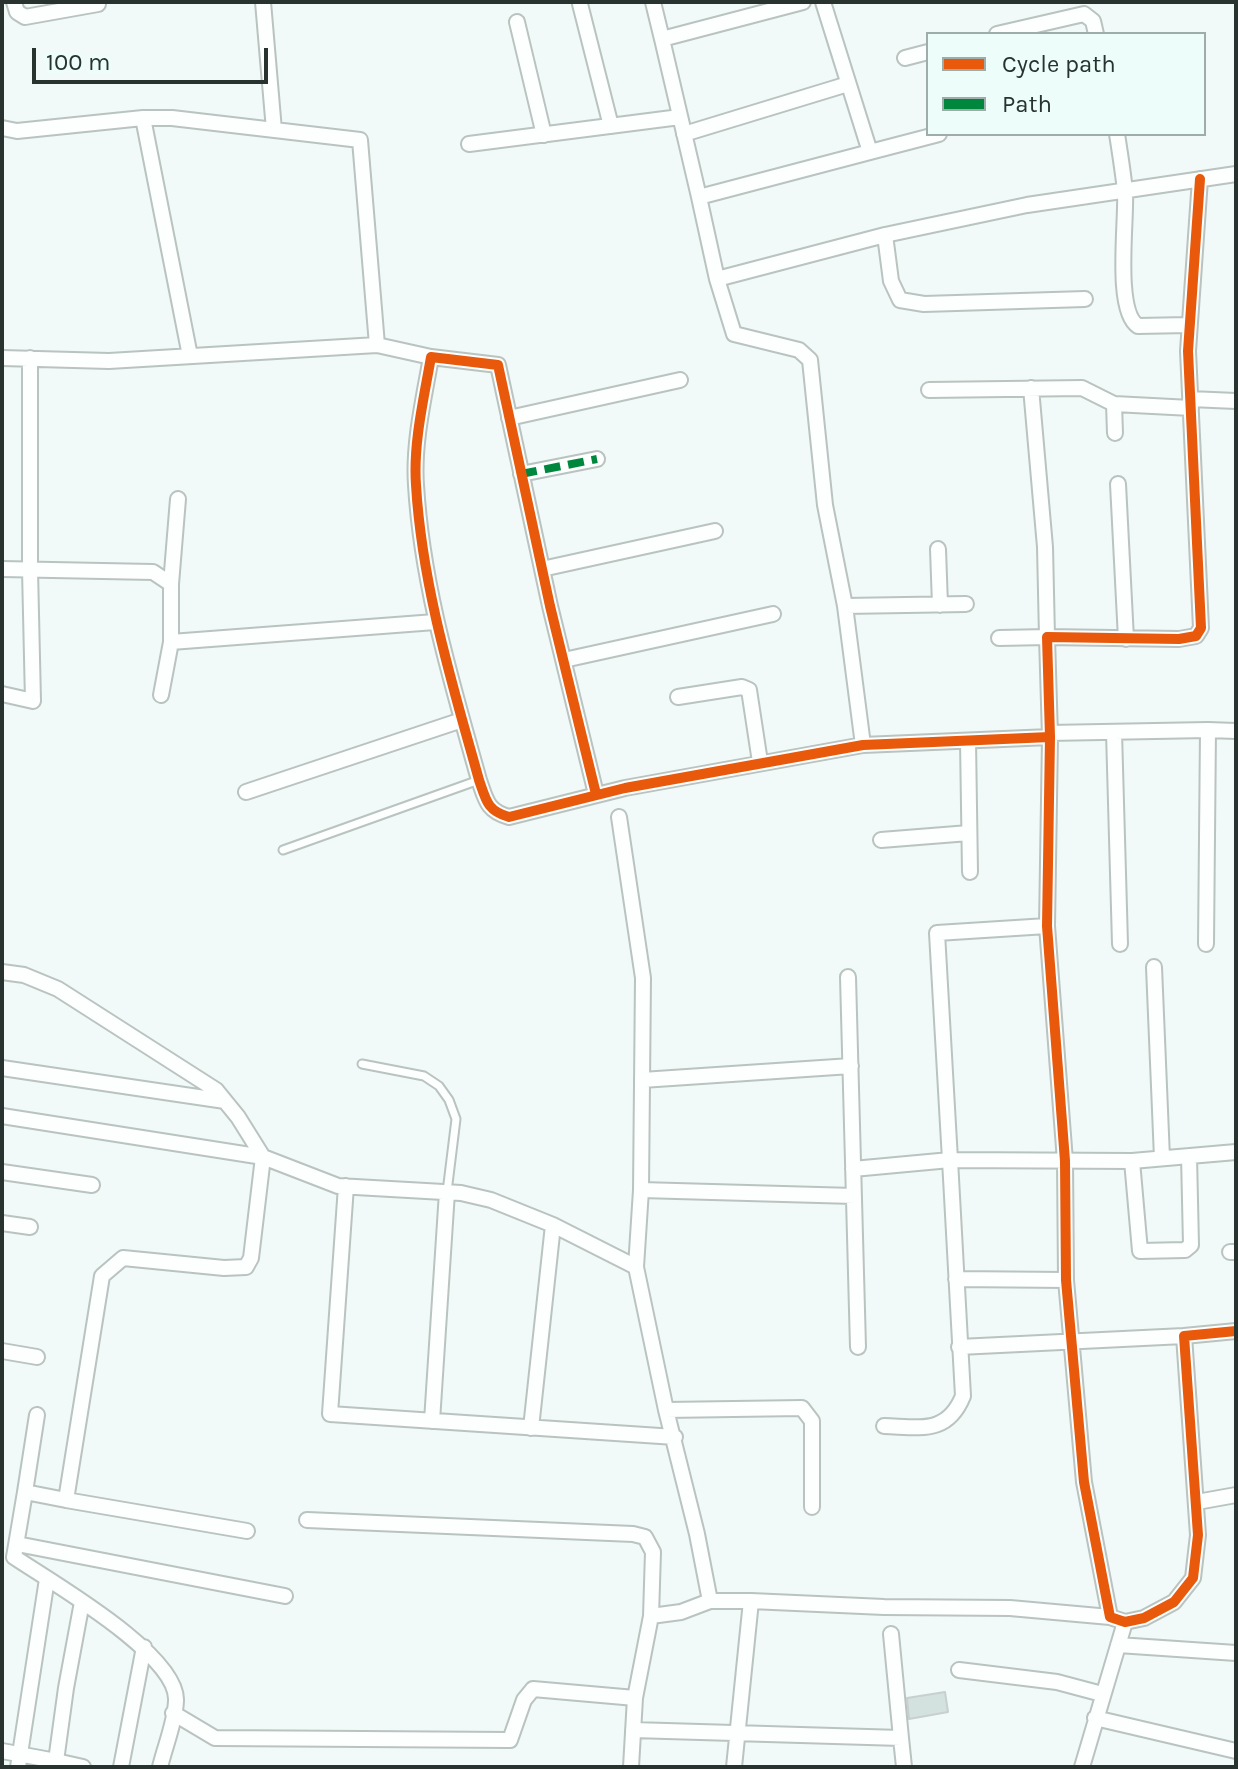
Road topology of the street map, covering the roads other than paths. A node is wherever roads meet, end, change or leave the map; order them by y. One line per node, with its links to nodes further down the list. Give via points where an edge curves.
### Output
1 (14, 2): 6 (street, via 25,17)
2 (263, 2): 19 (street)
3 (653, 2): 11 (street)
4 (803, 2): 11 (street)
5 (823, 2): 14 (street)
6 (98, 4)
7 (580, 4): 17 (street)
8 (517, 22): 21 (street)
9 (1006, 32): 10 (street, via 1084,14)
10 (1096, 32)
11 (662, 39): 15 (street)
12 (926, 53): 13 (street)
13 (905, 58)
14 (848, 84): 20 (street); 25 (street)
15 (680, 117): 17 (street); 20 (street)
16 (143, 118): 18 (street, via 17,131); 19 (street); 35 (street)
17 (611, 126): 21 (street)
18 (2, 128)
19 (274, 130): 34 (street, via 360,140)
20 (684, 134): 29 (street)
21 (544, 135): 24 (street)
22 (931, 136): 25 (street)
23 (1117, 136): 28 (street)
24 (469, 144)
25 (870, 152): 29 (street)
26 (1236, 174): 27 (street)
27 (1200, 179): 28 (street); 33 (street)
28 (1125, 192): 30 (street, via 1027,205); 33 (street, via 1125,296 1132,322 1146,327)
29 (699, 197): 31 (street)
30 (885, 235): 31 (street); 32 (street, via 891,281 900,300 924,304)
31 (717, 279): 59 (street, via 734,334 799,350 810,360 825,505)
32 (1085, 299)
33 (1188, 325): 43 (street)
34 (377, 345): 35 (street); 36 (street)
35 (190, 356): 38 (street)
36 (431, 357): 45 (street, via 498,365); 61 (street, via 415,483)
37 (2, 358): 38 (street)
38 (30, 358): 55 (street)
39 (680, 380): 45 (street)
40 (1031, 388): 41 (street); 44 (street, via 1082,388); 62 (street)
41 (929, 390)
42 (1236, 401): 43 (street)
43 (1190, 403): 44 (street); 64 (street, via 1201,628 1196,636 1179,639)
44 (1114, 404): 46 (street)
45 (509, 418): 48 (street)
46 (1115, 433)
47 (597, 459): 48 (street)
48 (521, 474): 54 (street)
49 (1118, 484): 64 (street)
50 (178, 499): 56 (street)
51 (715, 531): 54 (street)
52 (938, 549): 58 (street)
53 (2, 569): 55 (street)
54 (542, 569): 66 (street)
55 (30, 570): 56 (street, via 153,572); 67 (street, via 33,701)
56 (171, 584): 65 (street)
57 (966, 604): 58 (street)
58 (940, 605): 59 (street)
59 (845, 606): 76 (street)
60 (773, 614): 66 (street)
61 (435, 622): 65 (street); 70 (street)
62 (1047, 637): 63 (street); 64 (street); 74 (street)
63 (999, 638)
64 (1126, 639)
65 (171, 642): 68 (street)
66 (564, 660): 80 (street)
67 (2, 694)
68 (161, 695)
69 (678, 697): 77 (street, via 749,690)
70 (462, 720): 78 (street); 79 (street)
71 (1208, 730): 72 (street); 73 (street); 88 (street)
72 (1236, 731)
73 (1114, 732): 74 (street); 87 (street)
74 (1050, 735): 75 (street); 86 (street)
75 (968, 741): 76 (street); 82 (street)
76 (863, 745): 77 (street)
77 (760, 762): 80 (street)
78 (479, 780): 80 (street, via 495,813 509,817); 84 (lane)
79 (246, 792)
80 (596, 794)
81 (619, 817): 95 (street, via 643,978)
82 (969, 833): 83 (street); 85 (street)
83 (881, 840)
84 (283, 850)
85 (970, 872)
86 (1047, 926): 102 (street, via 937,933); 103 (street)
87 (1120, 944)
88 (1206, 944)
89 (1154, 967): 101 (street)
90 (2, 972): 96 (street, via 58,989 216,1090)
91 (848, 977): 93 (street)
92 (362, 1064): 110 (lane, via 424,1076 449,1100 456,1119)
93 (851, 1066): 95 (street); 105 (street)
94 (2, 1068): 96 (street)
95 (642, 1080): 109 (street)
96 (225, 1101): 100 (street)
97 (2, 1116): 100 (street)
98 (1236, 1152): 99 (street)
99 (1189, 1156): 101 (street); 104 (street, via 1192,1243 1185,1250 1138,1249)
100 (263, 1157): 108 (street); 133 (street, via 246,1267 123,1258 102,1276)
101 (1162, 1158): 104 (street)
102 (950, 1160): 103 (street); 105 (street); 116 (street)
103 (1065, 1161): 104 (street); 117 (street)
104 (1132, 1161)
105 (853, 1169): 111 (street)
106 (2, 1172): 107 (street)
107 (92, 1185)
108 (346, 1186): 110 (street); 127 (street, via 330,1414)
109 (641, 1190): 111 (street); 115 (street)
110 (447, 1192): 113 (street, via 491,1200); 127 (street)
111 (854, 1196): 121 (street)
112 (2, 1223): 114 (street)
113 (553, 1225): 115 (street); 129 (street)
114 (30, 1227)
115 (636, 1267): 125 (street)
116 (956, 1279): 117 (street); 122 (street)
117 (1066, 1280): 120 (street)
118 (1236, 1331): 119 (street)
119 (1184, 1336): 120 (street); 134 (street)
120 (1074, 1341): 122 (street); 145 (street, via 1084,1482)
121 (858, 1347)
122 (959, 1347): 128 (street, via 963,1396 957,1411 935,1426)
123 (2, 1351): 124 (street)
124 (37, 1357)
125 (666, 1410): 130 (street); 135 (street, via 802,1408 812,1421)
126 (37, 1415): 131 (street)
127 (432, 1421): 129 (street)
128 (884, 1426)
129 (531, 1428): 130 (street)
130 (675, 1437): 141 (street)
131 (25, 1492): 133 (street); 138 (street)
132 (1236, 1495): 134 (street)
133 (66, 1500): 137 (street)
134 (1197, 1502): 145 (street, via 1193,1578 1174,1602 1144,1618)
135 (812, 1507)
136 (307, 1520): 144 (street, via 645,1537 653,1552)
137 (247, 1531)
138 (11, 1550): 139 (street); 140 (street)
139 (47, 1579): 143 (street); 160 (street)
140 (285, 1596)
141 (710, 1601): 142 (street); 144 (street)
142 (751, 1601): 145 (street, via 1010,1608); 156 (street)
143 (82, 1602): 148 (street); 161 (street)
144 (651, 1616): 152 (street)
145 (1118, 1619): 147 (street)
146 (891, 1634): 157 (street)
147 (1118, 1645): 149 (street); 151 (street)
148 (144, 1647): 153 (street, via 167,1673 177,1699); 163 (street)
149 (1236, 1653)
150 (959, 1670): 151 (street, via 1057,1682)
151 (1102, 1694): 154 (street)
152 (635, 1698): 153 (street, via 533,1689 510,1740 215,1738); 155 (street)
153 (173, 1713): 164 (street)
154 (1095, 1718): 159 (street); 168 (street)
155 (633, 1730): 156 (street); 165 (street)
156 (736, 1734): 157 (street); 166 (street)
157 (901, 1738): 167 (street)
158 (2, 1751): 160 (street)
159 (1236, 1751)
160 (19, 1761): 161 (street)
161 (55, 1764): 162 (street)
162 (83, 1767)
163 (121, 1767)
164 (160, 1767)
165 (631, 1767)
166 (734, 1767)
167 (904, 1767)
168 (1082, 1767)

